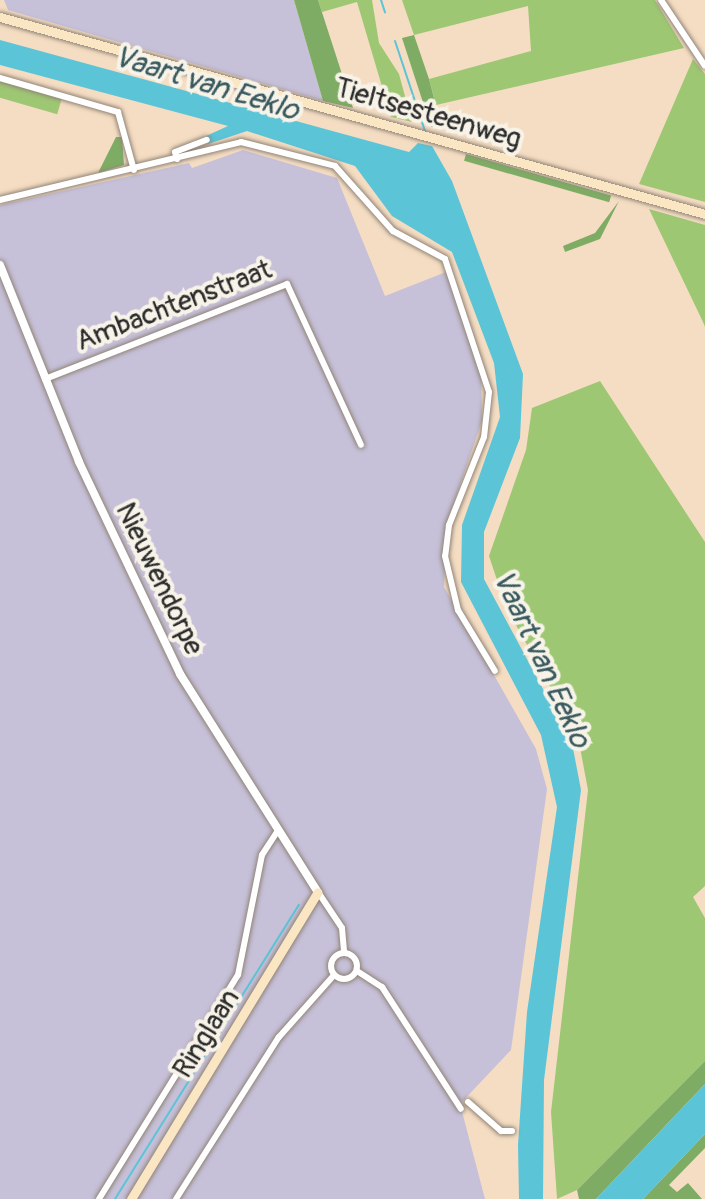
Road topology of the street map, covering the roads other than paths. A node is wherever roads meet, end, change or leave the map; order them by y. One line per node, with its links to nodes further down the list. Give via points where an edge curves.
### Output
1 (661, 0): 3 (street)
2 (0, 17): 9 (main road, Tieltsesteenweg)
3 (705, 66)
4 (0, 78): 7 (street, via 118,112)
5 (207, 140): 6 (street, via 175,152)
6 (177, 159): 7 (street); 13 (street, via 241,142 335,166 393,231 445,259 489,392 484,437 449,525 449,588)
7 (134, 170): 8 (street)
8 (0, 200)
9 (705, 214)
10 (0, 265): 11 (street, Nieuwendorpe)
11 (45, 379): 12 (street, Ambachtenstraat, via 287,284); 14 (street, Nieuwendorpe, via 180,674)
12 (361, 445)
13 (495, 671)
14 (277, 832): 15 (street, Nieuwendorpe); 22 (street, Ringlaan, via 262,855 243,962)
15 (318, 892): 16 (street, via 342,928); 23 (main road, Ringlaan)
16 (344, 953): 17 (street, via 354,956); 18 (street, via 333,959)
17 (357, 971): 18 (street, via 346,980); 20 (street, via 382,987)
18 (334, 975): 24 (street, via 279,1037)
19 (468, 1102): 21 (street, via 501,1131)
20 (461, 1109)
21 (512, 1131)
22 (99, 1199)
23 (131, 1199)
24 (176, 1199)

